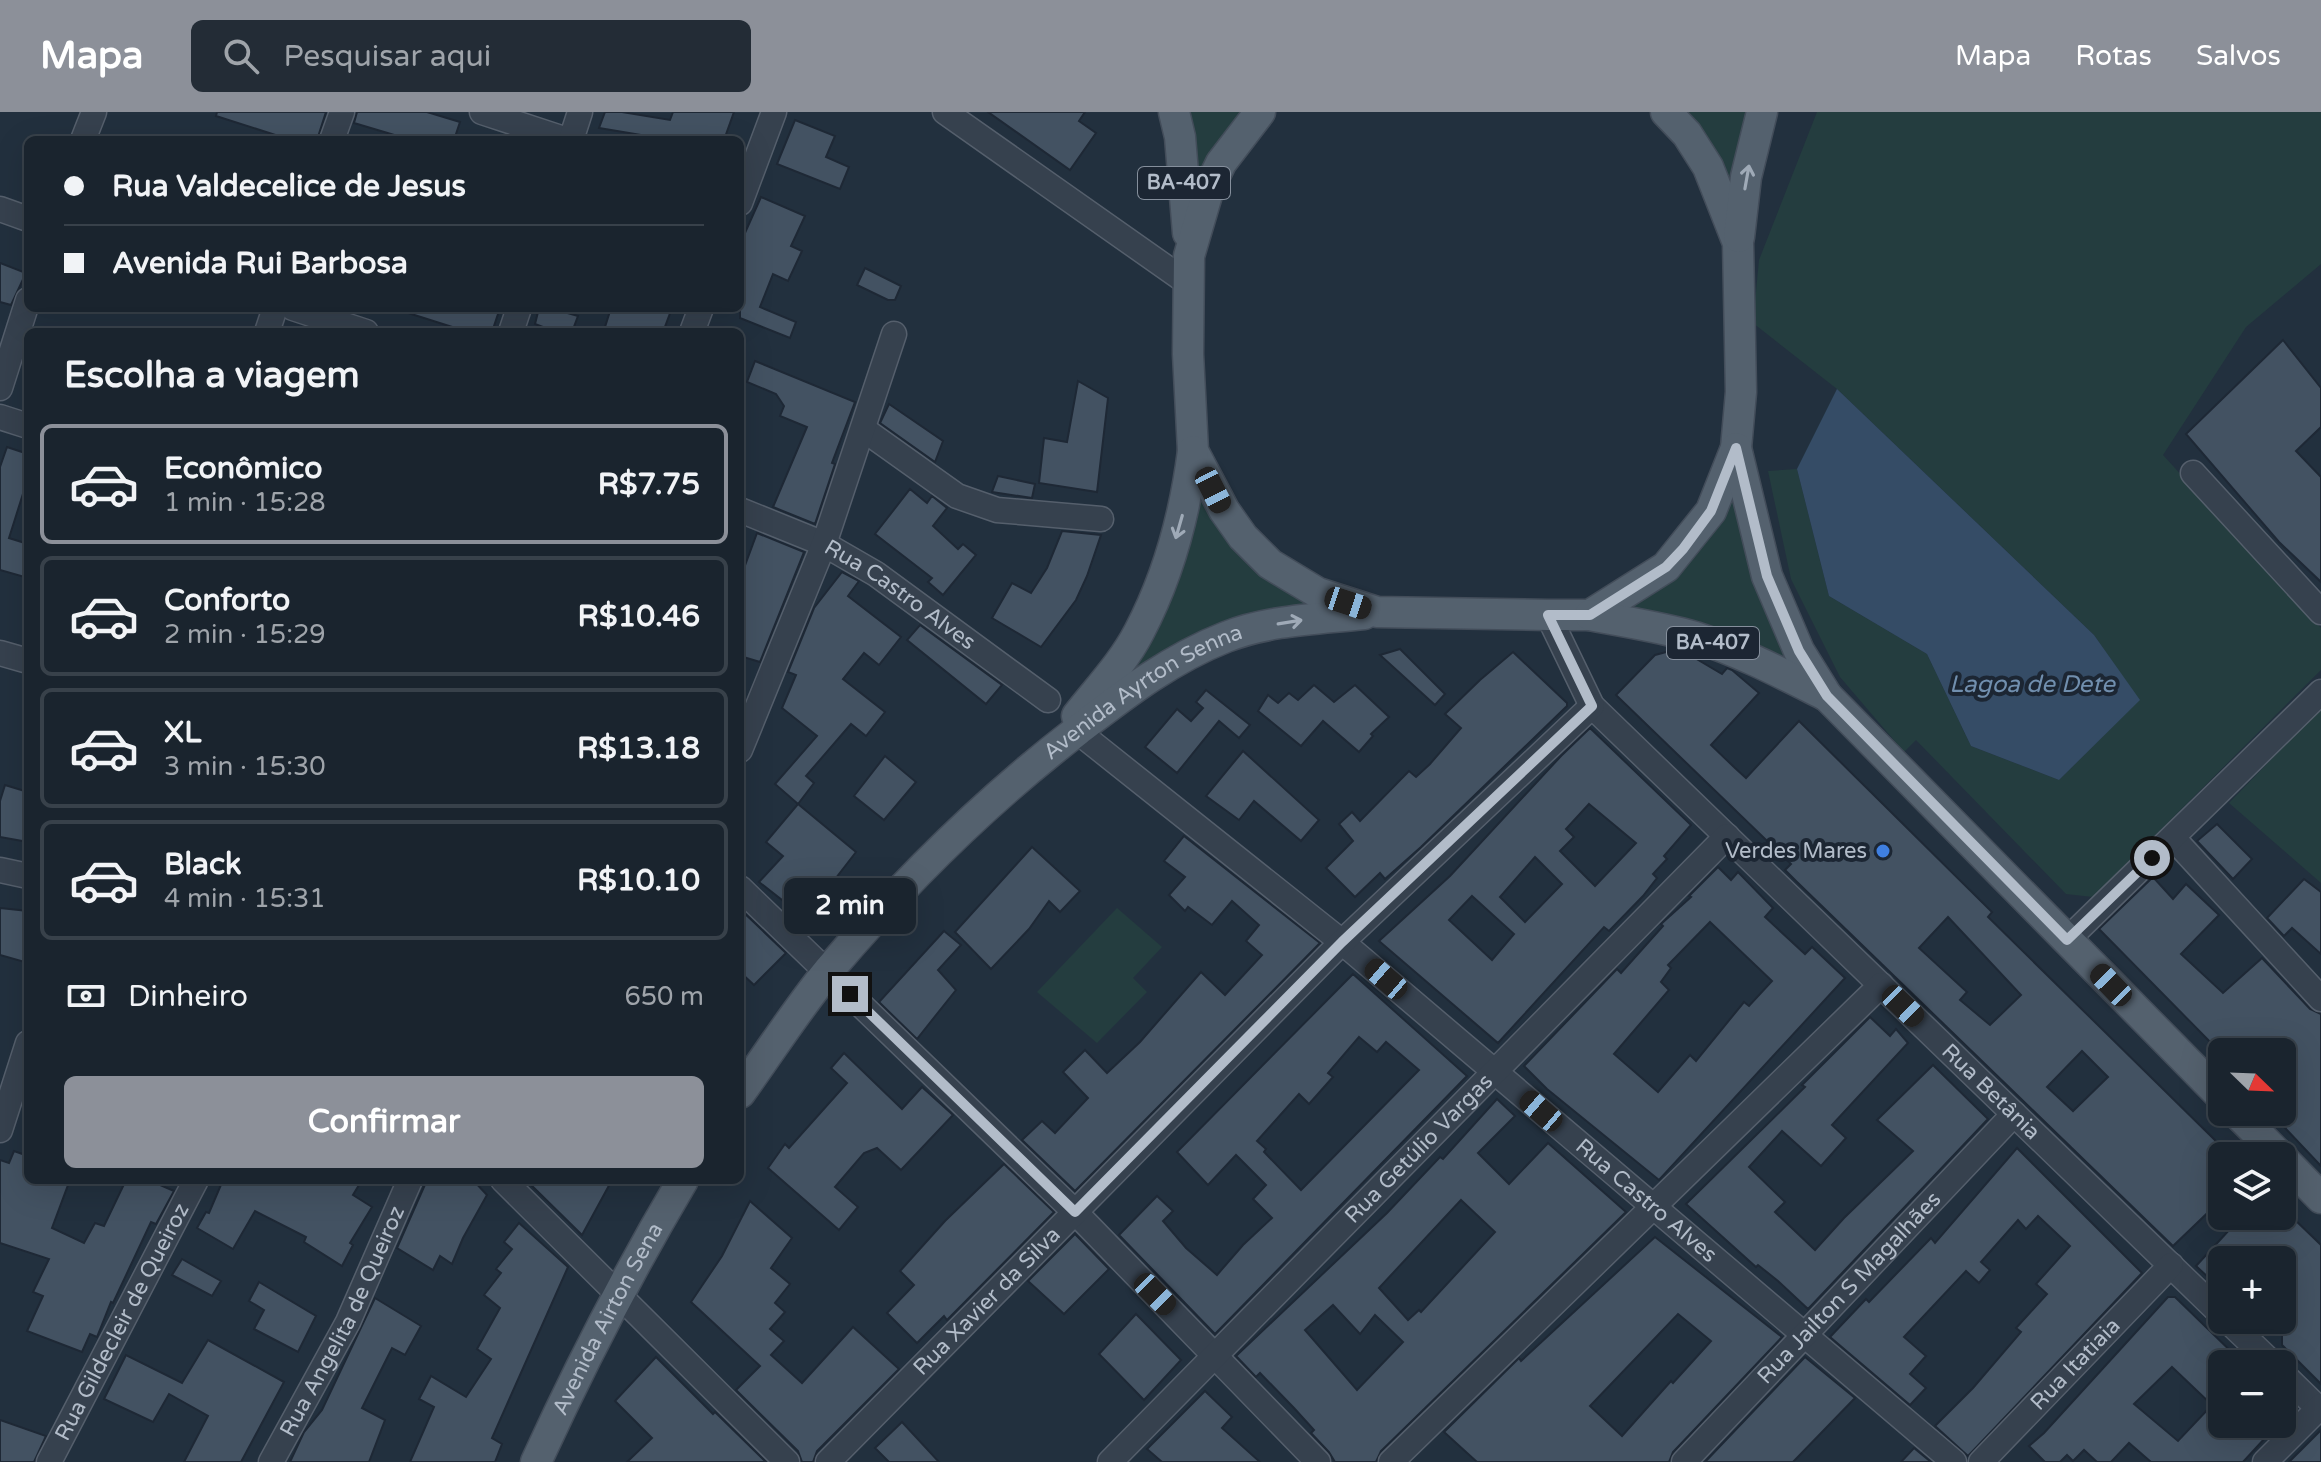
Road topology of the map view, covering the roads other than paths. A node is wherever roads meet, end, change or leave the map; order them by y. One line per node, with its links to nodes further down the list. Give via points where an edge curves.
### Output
1 (94, 112): 11 (street)
2 (342, 112): 12 (street)
3 (482, 112): 13 (street)
4 (580, 112): 14 (street)
5 (774, 112): 15 (street)
6 (945, 112): 19 (street)
7 (1174, 112): 19 (main road, BA-407)
8 (1260, 112): 19 (main road, via 1209,188)
9 (1666, 112): 18 (main road, via 1708,167)
10 (1762, 112): 18 (main road, one-way to 10, via 1746,177)
11 (85, 136)
12 (333, 136)
13 (557, 136)
14 (571, 136)
15 (744, 192)
16 (0, 209): 17 (street)
17 (24, 218)
18 (1738, 243): 28 (main road, via 1741,392)
19 (1189, 269): 29 (main road, Avenida Ayrton Senna)
20 (24, 312): 24 (street)
21 (305, 312): 22 (street)
22 (354, 328)
23 (894, 334): 27 (street)
24 (0, 388)
25 (0, 417): 26 (street)
26 (24, 425)
27 (863, 429): 32 (street, via 957,496 997,510); 33 (street)
28 (1736, 448): 37 (main road, via 1711,511 1683,549 1666,567); 41 (main road, BA-407, via 1767,576 1799,651)
29 (1193, 451): 34 (main road, via 1224,510 1270,564 1318,593); 46 (main road, Avenida Ayrton Senna, one-way to 46, via 1179,529 1138,633)
30 (2193, 473): 35 (street)
31 (744, 512): 33 (street, Rua Castro Alves)
32 (1101, 519)
33 (824, 544): 42 (street, Rua Castro Alves, via 876,574); 45 (street)
34 (1377, 612): 36 (main road); 44 (main road, Avenida Ayrton Senna, one-way to 34, via 1154,674 1230,636 1287,622)
35 (2321, 612)
36 (1548, 615): 37 (main road); 43 (street, Rua Betânia)
37 (1590, 615): 41 (main road, BA-407, via 1721,646)
38 (0, 653): 39 (street)
39 (24, 660)
40 (2321, 692): 48 (street)
41 (1827, 696): 52 (main road, BA-407)
42 (1048, 700)
43 (1592, 706): 47 (street, Rua Betânia); 53 (street, Rua Xavier da Silva)
44 (1077, 731): 46 (main road, Avenida Ayrton Senna); 53 (street, Rua Castro Alves)
45 (744, 740)
46 (1052, 750): 54 (main road, via 992,800)
47 (1727, 836): 55 (street, Rua Betânia); 58 (street, Rua Getúlio Vargas)
48 (2173, 838): 52 (street); 56 (street)
49 (0, 870): 50 (street)
50 (24, 875)
51 (744, 892): 54 (street)
52 (2067, 940): 59 (main road, BA-407)
53 (1342, 942): 58 (street, Rua Castro Alves); 72 (street, Rua Xavier da Silva)
54 (828, 972): 60 (main road); 72 (street)
55 (1881, 985): 61 (street, Rua Betânia); 71 (street)
56 (2321, 999)
57 (24, 1055): 63 (street)
58 (1496, 1073): 71 (street, Rua Castro Alves); 79 (street, Rua Getúlio Vargas)
59 (2208, 1083)
60 (744, 1088)
61 (2014, 1114): 73 (street, Rua Betânia); 77 (street, Rua Jailton S Magalhães)
62 (2250, 1126): 64 (main road)
63 (0, 1130)
64 (2266, 1142)
65 (2296, 1172): 70 (main road)
66 (194, 1184): 82 (street, Rua Gildecleir de Queiroz)
67 (408, 1184): 83 (street, Rua Angelita de Queiroz, via 348,1322)
68 (507, 1184): 74 (street)
69 (681, 1184): 74 (main road, Avenida Airton Sena)
70 (2321, 1198)
71 (1653, 1208): 77 (street, Rua Castro Alves); 89 (street)
72 (1075, 1212): 79 (street); 86 (street, Rua Xavier da Silva)
73 (2171, 1265): 75 (street, Rua Betânia); 92 (street, Rua Itatiaia)
74 (619, 1297): 84 (main road, Avenida Airton Sena); 85 (street)
75 (2208, 1301)
76 (2242, 1334): 78 (street)
77 (1806, 1335): 90 (street, Rua Jailton S Magalhães); 91 (street, Rua Castro Alves)
78 (2258, 1350)
79 (1216, 1355): 87 (street, Rua Getúlio Vargas); 88 (street)
80 (2296, 1386): 81 (street)
81 (2320, 1409): 93 (street)
82 (49, 1462)
83 (271, 1462)
84 (536, 1462)
85 (787, 1462)
86 (828, 1462)
87 (1110, 1462)
88 (1318, 1462)
89 (1391, 1462)
90 (1684, 1462)
91 (1954, 1462)
92 (1981, 1462)
93 (2265, 1462)

